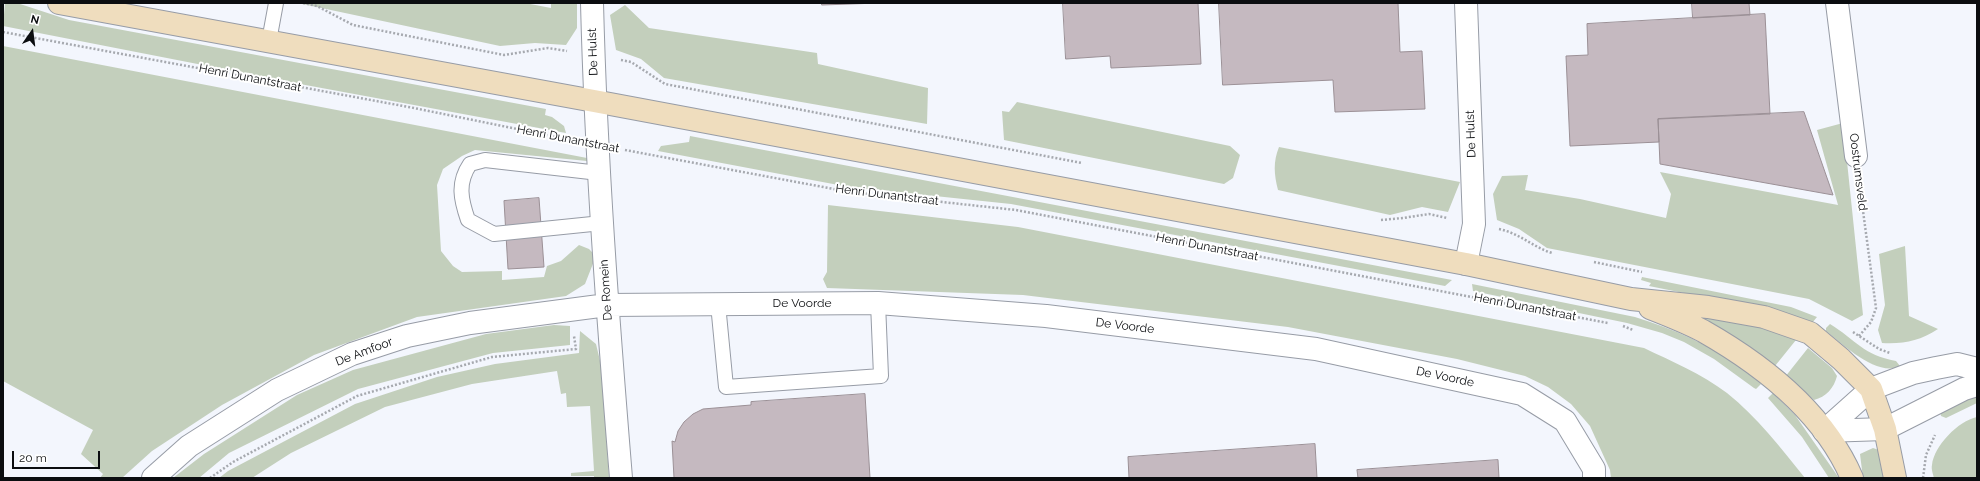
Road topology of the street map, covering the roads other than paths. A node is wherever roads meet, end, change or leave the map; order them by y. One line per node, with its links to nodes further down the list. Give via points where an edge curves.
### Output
1 (59, 3): 6 (main road)
2 (276, 3): 7 (lane)
3 (592, 3): 8 (street, De Hulst)
4 (1466, 3): 12 (street, De Hulst, via 1474,224)
5 (1837, 3): 9 (street, Oostrumsveld)
6 (90, 7): 7 (main road)
7 (268, 41): 8 (main road)
8 (594, 101): 10 (street, De Romein); 12 (main road)
9 (1856, 156)
10 (599, 173): 11 (street, De Romein); 11 (lane, via 485,160 470,164 465,172 461,183 461,200 468,220 494,234)
11 (602, 223): 16 (street, De Romein)
12 (1466, 264): 13 (main road)
13 (1631, 299): 19 (main road, via 1764,317 1810,334 1841,359); 21 (main road, via 1702,330 1741,354 1798,402)
14 (878, 303): 15 (street, De Voorde); 15 (lane, via 881,376 726,388); 24 (street, De Voorde, via 1046,316 1316,349 1522,394 1565,421 1594,469)
15 (718, 304): 16 (street, De Voorde)
16 (607, 305): 22 (street, De Amfoor, via 470,323 407,336 352,354 277,390 189,446); 23 (street, De Romein)
17 (1977, 369): 19 (street, via 1957,364 1913,373)
18 (1977, 385): 20 (street, via 1964,389)
19 (1870, 389): 20 (main road); 21 (street)
20 (1885, 429): 21 (street); 26 (main road)
21 (1824, 431): 25 (main road, via 1846,464)
22 (152, 478)
23 (621, 478)
24 (1594, 478)
25 (1852, 478)
26 (1895, 478)

